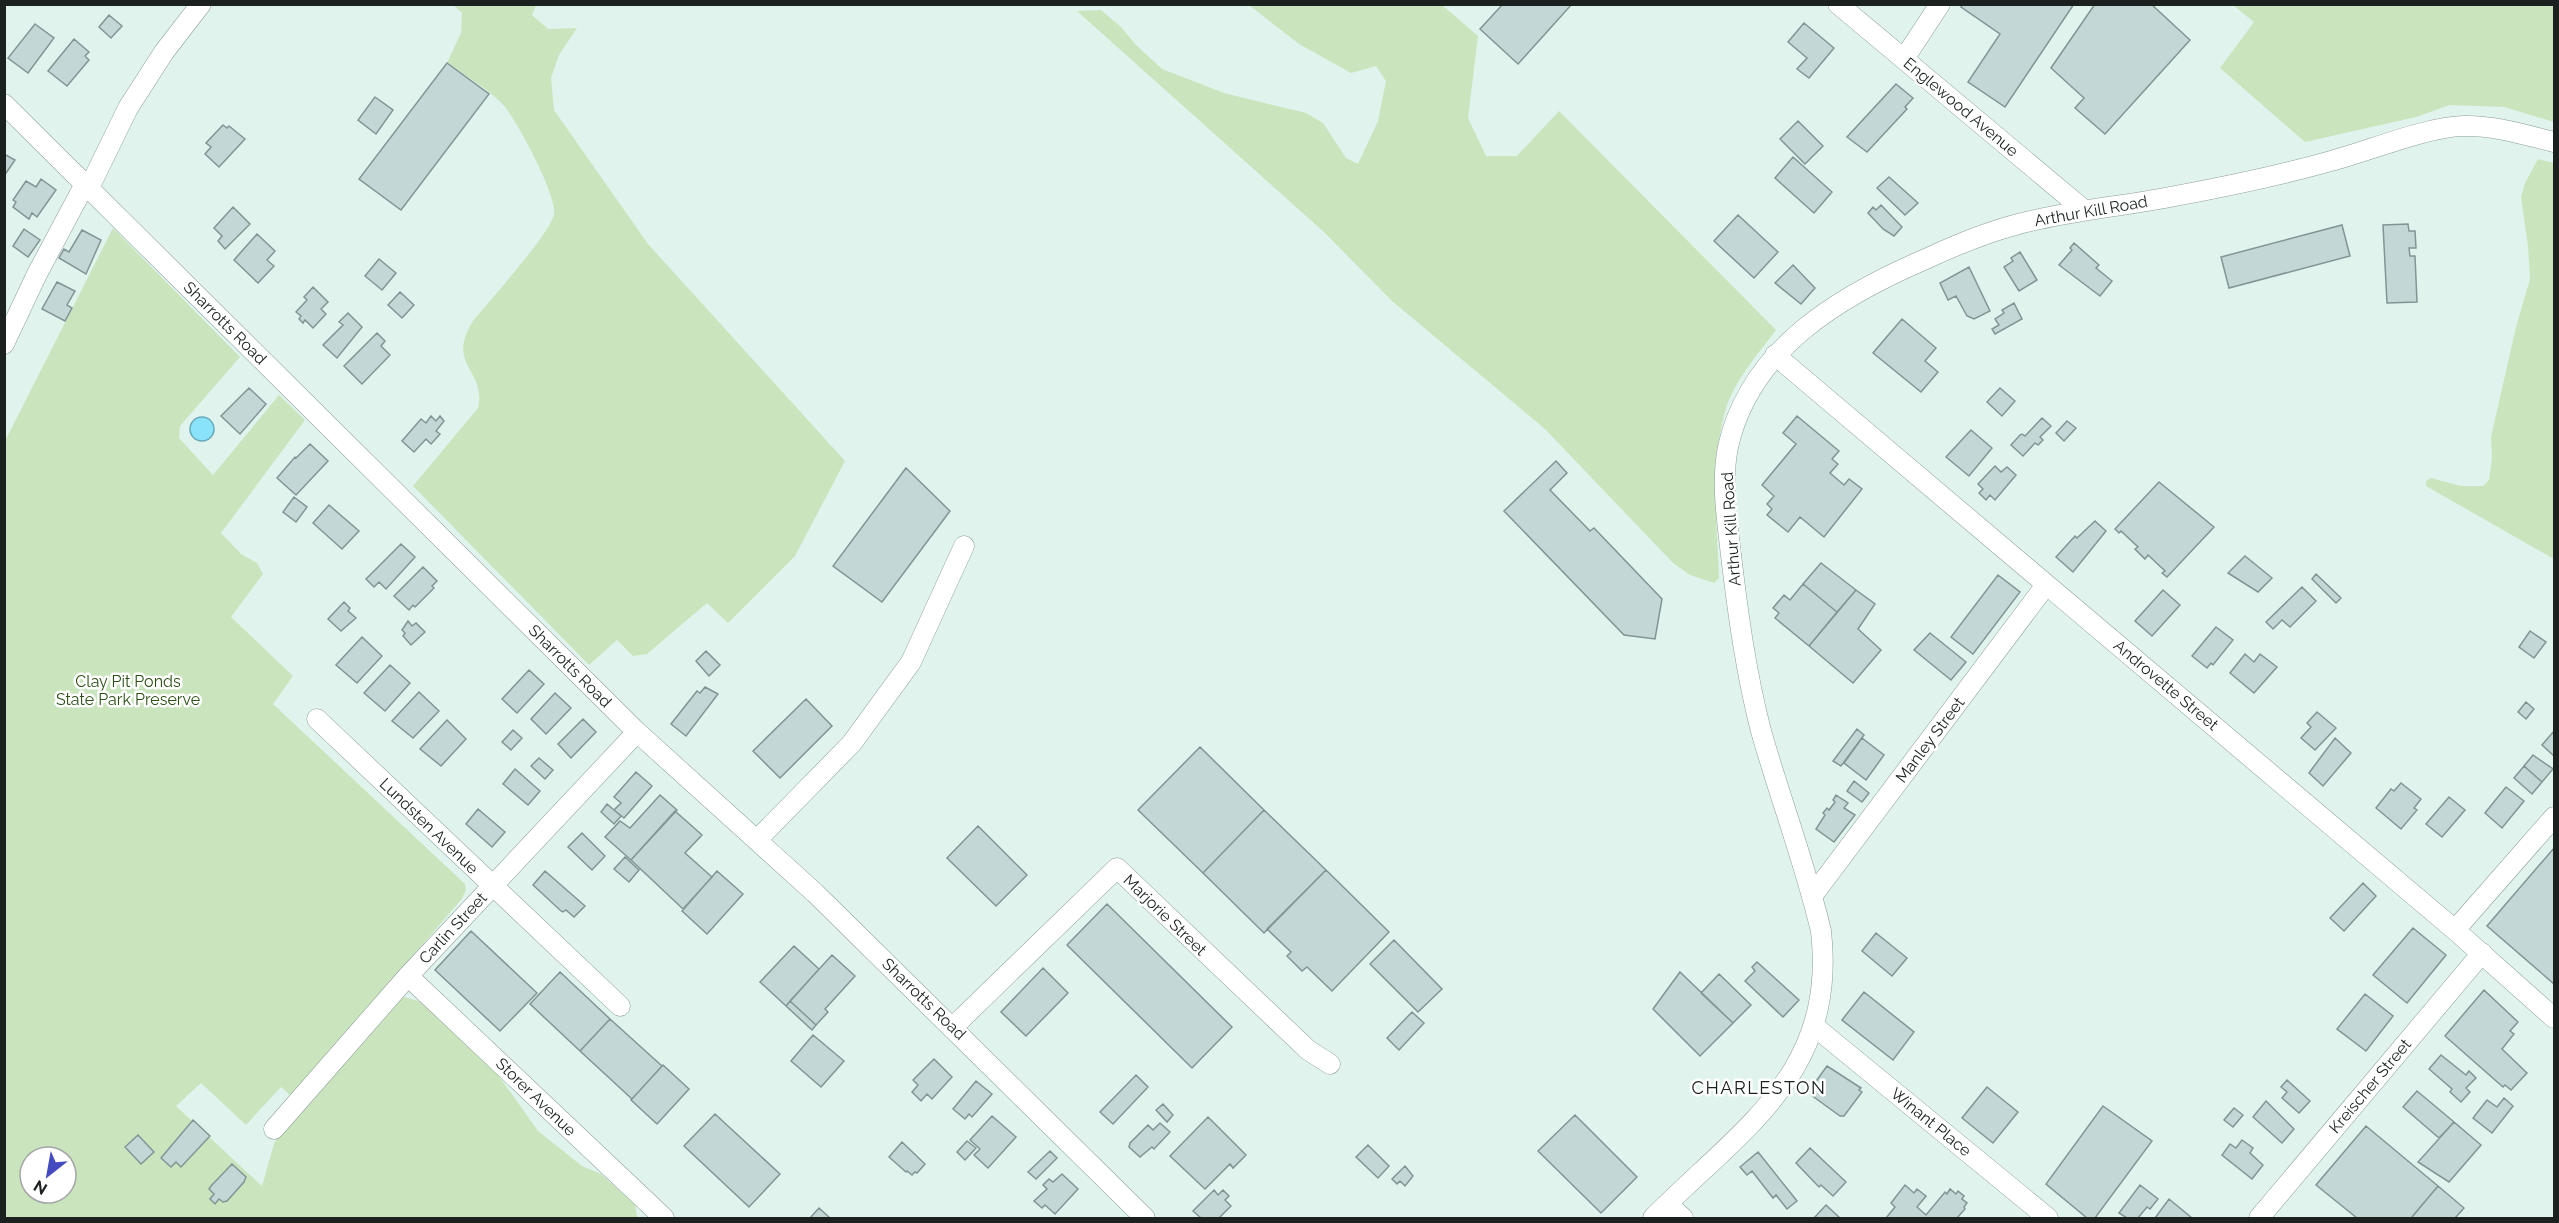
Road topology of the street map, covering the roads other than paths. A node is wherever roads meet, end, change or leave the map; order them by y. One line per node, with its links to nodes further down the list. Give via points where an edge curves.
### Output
1 (201, 4): 7 (street, via 128,108)
2 (1838, 4): 4 (street, Englewood Avenue)
3 (1940, 4): 4 (street)
4 (1904, 59): 8 (street, Englewood Avenue)
5 (4, 104): 7 (street, Sharrotts Road)
6 (2554, 142): 8 (street, Arthur Kill Road, via 2463,126 2252,181)
7 (87, 186): 9 (street, via 37,274); 14 (street, Sharrotts Road)
8 (2084, 210): 10 (street, Arthur Kill Road, via 2014,225 1912,264 1861,288)
9 (4, 344)
10 (1775, 355): 12 (street, Androvette Street); 18 (street, Arthur Kill Road, via 1736,419 1727,450 1726,508 1752,693)
11 (964, 546): 16 (street, via 911,662 852,743)
12 (2046, 585): 18 (street, Manley Street); 19 (street, Androvette Street)
13 (317, 719): 17 (street, Lundsten Avenue)
14 (637, 732): 16 (street, Sharrotts Road); 17 (street, Carlin Street)
15 (2554, 816): 19 (street)
16 (757, 840): 24 (street, Sharrotts Road)
17 (492, 886): 21 (street, Carlin Street); 22 (street, Lundsten Avenue)
18 (1813, 895): 25 (street, Arthur Kill Road, via 1825,962)
19 (2455, 930): 20 (street, Androvette Street)
20 (2482, 953): 23 (street, Androvette Street); 34 (street, Kreischer Street)
21 (408, 976): 27 (street, Carlin Street); 29 (street, Storer Avenue)
22 (620, 1005)
23 (2554, 1018)
24 (953, 1026): 26 (street, Marjorie Street, via 1117,868 1308,1050); 30 (street, Sharrotts Road)
25 (1814, 1026): 28 (street, Arthur Kill Road, via 1788,1082 1748,1127); 33 (street, Winant Place)
26 (1330, 1064)
27 (274, 1129)
28 (1667, 1204): 31 (street, Arthur Kill Road); 32 (street)
29 (664, 1218)
30 (1145, 1218)
31 (1653, 1218)
32 (1683, 1218)
33 (2048, 1218)
34 (2259, 1218)

